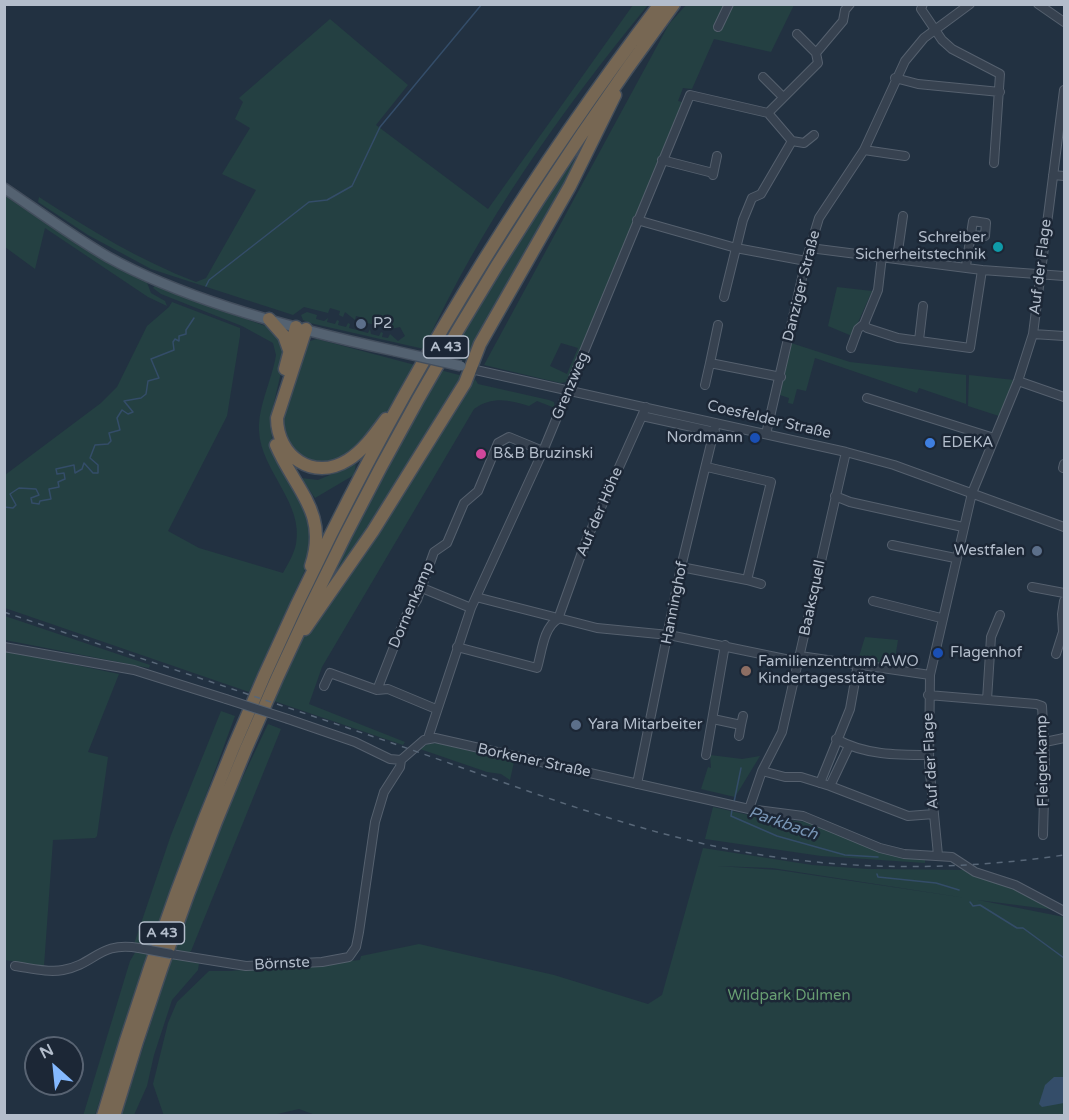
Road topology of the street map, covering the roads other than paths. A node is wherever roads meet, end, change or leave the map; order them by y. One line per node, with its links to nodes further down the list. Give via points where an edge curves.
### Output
1 (660, 4): 55 (highway, A 43, via 496,242)
2 (674, 4): 12 (highway, A 43)
3 (729, 4): 9 (street)
4 (970, 4): 10 (street, Danziger Straße)
5 (1038, 4): 8 (street)
6 (845, 6): 13 (street, via 843,21)
7 (921, 6): 10 (street)
8 (1065, 22)
9 (718, 27)
10 (935, 29): 15 (street, Danziger Straße, via 914,48); 17 (street, via 952,49 1000,74)
11 (797, 34): 13 (street)
12 (648, 40): 54 (highway); 98 (highway, A 43, via 561,161 461,320 378,467)
13 (816, 53): 18 (street, via 818,63)
14 (763, 77): 18 (street)
15 (896, 78): 17 (street, via 918,84); 22 (street, Danziger Straße)
16 (1065, 90): 27 (street, Auf der Flage)
17 (1000, 92): 26 (street)
18 (783, 97): 19 (street)
19 (768, 113): 21 (street); 25 (street, Grenzweg, via 690,95)
20 (814, 135): 21 (street, via 804,143)
21 (792, 141): 33 (street, via 761,194 752,198)
22 (864, 150): 24 (street); 34 (street, Danziger Straße, via 819,218)
23 (717, 156): 25 (street, via 713,174)
24 (905, 156)
25 (662, 160): 31 (street, Grenzweg)
26 (994, 163)
27 (1053, 175): 28 (street); 40 (street, Auf der Flage)
28 (1065, 176)
29 (4, 188): 44 (main road, via 108,257 168,284)
30 (903, 216): 36 (street)
31 (637, 220): 33 (street); 59 (street, Grenzweg)
32 (971, 234): 38 (street)
33 (736, 248): 37 (street); 42 (street)
34 (810, 248): 35 (street); 37 (street, Danziger Straße)
35 (882, 256): 36 (street); 45 (street, via 878,290)
36 (897, 258): 38 (street)
37 (806, 261): 56 (street, Danziger Straße)
38 (966, 266): 39 (street)
39 (982, 270): 40 (street); 50 (street, via 970,348)
40 (1041, 275): 41 (street); 48 (street, Auf der Flage)
41 (1065, 276)
42 (724, 297)
43 (923, 306): 50 (street)
44 (269, 319): 47 (main road); 52 (highway, via 284,336)
45 (864, 324): 50 (street, via 873,331); 51 (street)
46 (718, 325): 53 (street)
47 (301, 328): 52 (highway); 54 (main road, bridge); 55 (highway, via 277,431 285,450 306,466 327,468 356,455)
48 (1033, 334): 49 (street); 57 (street, Auf der Flage)
49 (1065, 336)
50 (919, 340)
51 (851, 348)
52 (289, 351): 86 (highway, via 273,431 284,461 315,517 317,539)
53 (710, 363): 56 (street); 58 (street)
54 (466, 367): 59 (street, Coesfelder Straße); 98 (highway, via 373,531)
55 (417, 374): 86 (highway, A 43)
56 (781, 377): 66 (street, Danziger Straße)
57 (1018, 381): 60 (street); 67 (street, Auf der Flage)
58 (705, 385)
59 (569, 391): 62 (street, Coesfelder Straße); 68 (street, Grenzweg)
60 (1065, 397)
61 (867, 398): 67 (street)
62 (646, 407): 63 (street, Auf der Höhe); 64 (street, Coesfelder Straße)
63 (642, 416): 65 (street, Coesfelder Straße); 90 (street, Auf der Höhe, via 586,541)
64 (716, 423): 65 (street, Hanninghof); 66 (street, Coesfelder Straße)
65 (715, 432): 70 (street, Hanninghof)
66 (766, 434): 69 (street, Coesfelder Straße)
67 (994, 438): 71 (street, Auf der Flage)
68 (543, 451): 81 (street, Dornenkamp, via 509,437 498,443 478,491 464,502 447,543 435,552); 83 (street, Grenzweg)
69 (846, 452): 71 (street, Coesfelder Straße); 72 (street, Baaksquell)
70 (707, 467): 77 (street, Hanninghof); 78 (street, via 771,482)
71 (972, 493): 73 (street, Auf der Flage); 74 (street, Coesfelder Straße)
72 (835, 496): 73 (street); 96 (street, Baaksquell)
73 (963, 527): 76 (street, Auf der Flage)
74 (1065, 527)
75 (892, 545): 76 (street)
76 (955, 558): 89 (street, Auf der Flage)
77 (681, 567): 78 (street); 91 (street, Hanninghof)
78 (747, 580): 79 (street)
79 (761, 584)
80 (1032, 586): 82 (street)
81 (422, 588): 87 (street); 101 (street, Dornenkamp, via 406,616)
82 (1065, 593)
83 (476, 597): 87 (street, Grenzweg); 90 (street)
84 (1065, 600): 95 (street, via 1063,632)
85 (873, 601): 89 (street)
86 (297, 606): 127 (highway, A 43, via 256,690 194,846 146,979)
87 (471, 608): 94 (street, Grenzweg)
88 (1000, 615): 103 (street, via 991,637)
89 (941, 618): 99 (street, Auf der Flage)
90 (558, 619): 91 (street, via 597,628); 94 (street, Auf der Höhe, via 548,630 537,668)
91 (669, 635): 92 (street); 119 (street, Hanninghof)
92 (725, 645): 96 (street, via 790,660); 106 (street)
93 (4, 647): 116 (street, bridge, via 134,670)
94 (457, 647): 104 (street, Grenzweg)
95 (1056, 654)
96 (800, 656): 97 (street); 117 (street, Baaksquell, via 782,732)
97 (858, 664): 99 (street); 111 (street, via 850,709)
98 (278, 673): 128 (highway, A 43, via 180,913)
99 (930, 675): 102 (street, Auf der Flage)
100 (324, 686): 101 (street, via 330,673)
101 (377, 690): 104 (street, via 388,689)
102 (928, 695): 103 (street, Fleigenkamp); 115 (street, Auf der Flage)
103 (987, 700): 112 (street, Fleigenkamp, via 1041,705)
104 (436, 709): 109 (street, Grenzweg)
105 (743, 716): 107 (street)
106 (713, 719): 107 (street); 114 (street)
107 (741, 725): 108 (street)
108 (739, 736)
109 (429, 738): 116 (street); 119 (street, Borkener Straße)
110 (1065, 738): 112 (street)
111 (836, 739): 113 (street); 118 (street)
112 (1045, 742): 123 (street, Fleigenkamp)
113 (849, 746): 115 (street, via 885,755); 120 (street)
114 (706, 755)
115 (929, 755): 122 (street, Auf der Flage)
116 (401, 760): 126 (street, Börnste, bridge, via 384,792 375,822 358,940 349,957 246,966 124,946 108,948 63,970)
117 (762, 771): 118 (street); 121 (street, Baaksquell)
118 (820, 783): 120 (street)
119 (637, 784): 121 (street, Borkener Straße)
120 (830, 786): 122 (street, via 908,816)
121 (748, 809): 124 (street, Borkener Straße, via 810,818 904,854)
122 (934, 813): 124 (street, Auf der Flage)
123 (1043, 835)
124 (938, 855): 125 (street, Borkener Straße, via 952,857 975,872 1015,885)
125 (1065, 911)
126 (15, 966)
127 (103, 1116)
128 (114, 1116)

